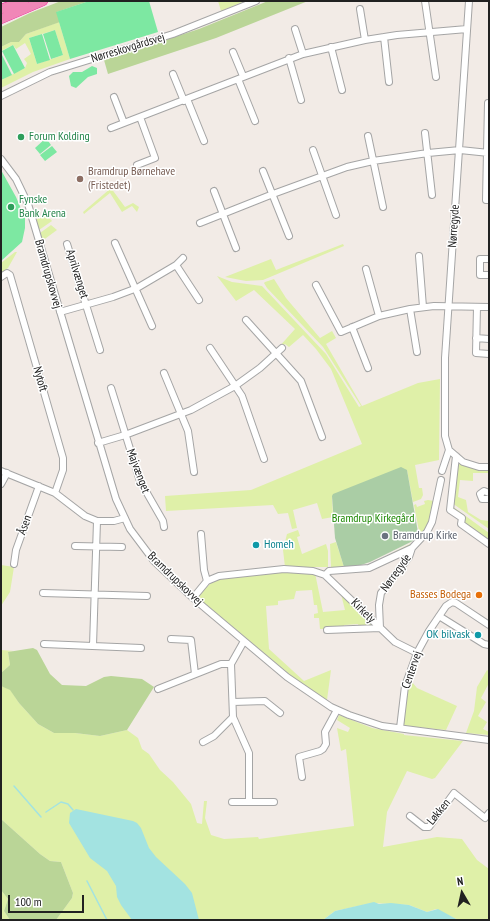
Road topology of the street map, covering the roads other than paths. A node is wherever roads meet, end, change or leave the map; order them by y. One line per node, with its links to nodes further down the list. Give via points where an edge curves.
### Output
1 (24, 1): 6 (highway)
2 (43, 1): 8 (highway)
3 (256, 1): 23 (street, Nørreskovgårdsvej, via 173,34 50,72)
4 (424, 1): 11 (street)
5 (469, 1): 10 (street, Nørregyde)
6 (1, 9)
7 (360, 9): 13 (street)
8 (1, 19)
9 (295, 29): 16 (street)
10 (467, 29): 11 (street); 36 (street, Nørregyde)
11 (429, 31): 12 (street); 19 (street)
12 (384, 37): 13 (street); 21 (street)
13 (365, 40): 14 (street)
14 (331, 47): 16 (street); 22 (street)
15 (233, 52): 20 (street)
16 (303, 54): 17 (street)
17 (289, 58): 20 (street); 26 (street)
18 (173, 74): 25 (street)
19 (436, 77)
20 (241, 78): 25 (street); 29 (street)
21 (389, 82)
22 (342, 90)
23 (1, 96)
24 (114, 97): 30 (street)
25 (185, 100): 28 (street); 34 (street)
26 (300, 100)
27 (488, 103): 38 (street)
28 (140, 117): 30 (street); 41 (street, via 155,158)
29 (255, 121)
30 (124, 123): 31 (street)
31 (111, 128)
32 (425, 133): 37 (street)
33 (368, 136): 40 (street)
34 (204, 141)
35 (313, 150): 43 (street)
36 (460, 150): 37 (street); 38 (street); 68 (street, Nørregyde)
37 (428, 153): 40 (street); 47 (street)
38 (488, 153): 44 (street)
39 (1, 160): 73 (street, Bramdrupskovvej, via 16,179 28,204)
40 (373, 161): 43 (street); 49 (street)
41 (137, 165)
42 (263, 170): 46 (street)
43 (322, 175): 46 (street); 51 (street)
44 (488, 184): 48 (street, via 486,200)
45 (214, 191): 50 (street)
46 (272, 194): 50 (street); 53 (street)
47 (432, 196)
48 (489, 200)
49 (383, 207)
50 (224, 213): 52 (street); 56 (street)
51 (336, 216)
52 (200, 223)
53 (289, 236)
54 (115, 243): 65 (street)
55 (67, 244): 67 (street, Aprilvænget)
56 (236, 248)
57 (419, 256): 69 (street)
58 (183, 258): 60 (street, Aprilvænget)
59 (489, 259): 62 (street, via 480,259 480,275)
60 (176, 265): 65 (street, Aprilvænget); 66 (street)
61 (366, 269): 74 (street)
62 (489, 275)
63 (1, 277): 104 (street, Nytoft, via 7,273 10,275 63,458 63,470)
64 (316, 285): 77 (street, via 341,332)
65 (137, 288): 67 (street, Aprilvænget); 76 (street)
66 (199, 300)
67 (86, 304): 73 (street, Aprilvænget); 82 (street, Aprilvænget)
68 (449, 306): 69 (street); 70 (street); 94 (street, Nørregyde, via 444,376 445,436)
69 (424, 307): 72 (street)
70 (477, 307): 71 (street); 78 (street)
71 (489, 307)
72 (410, 309): 74 (street); 83 (street)
73 (60, 312): 93 (street, Bramdrupskovvej)
74 (379, 316): 77 (street)
75 (246, 320): 84 (street)
76 (152, 326)
77 (352, 327): 86 (street)
78 (476, 338): 79 (street); 85 (street, via 476,353)
79 (489, 339)
80 (210, 348): 88 (street)
81 (282, 348): 84 (street, Majvænget)
82 (100, 350)
83 (417, 352)
84 (276, 354): 88 (street, Majvænget); 92 (street, via 301,381)
85 (489, 354)
86 (368, 368)
87 (164, 373): 90 (street)
88 (235, 386): 90 (street, Majvænget); 96 (street, via 242,396)
89 (111, 388): 91 (street, Majvænget)
90 (181, 415): 91 (street, Majvænget); 100 (street, via 188,431)
91 (125, 435): 93 (street, Majvænget); 109 (street, Majvænget, via 140,482)
92 (322, 437)
93 (98, 443): 107 (street, Bramdrupskovvej)
94 (449, 450): 95 (street); 98 (street)
95 (456, 456): 97 (street, via 471,465); 111 (street, via 450,510 462,518 462,524)
96 (264, 459)
97 (489, 467)
98 (442, 471)
99 (4, 472): 102 (street); 103 (street)
100 (194, 472)
101 (441, 480): 115 (street, Nørregyde, via 432,522 421,541)
102 (1, 484)
103 (39, 486): 104 (street); 116 (street, Åsen, via 16,550)
104 (55, 492): 108 (street, via 85,516)
105 (489, 492): 106 (street, via 484,491 480,494 482,499)
106 (489, 499)
107 (125, 518): 108 (street, via 114,522); 122 (street, Bramdrupskovvej, via 154,561)
108 (97, 521): 113 (street)
109 (164, 527)
110 (201, 534): 118 (street)
111 (489, 544)
112 (75, 546): 113 (street)
113 (97, 546): 114 (street); 120 (street)
114 (122, 547)
115 (412, 548): 117 (street, via 369,568 329,571); 125 (street, Nørregyde, via 412,553 381,593)
116 (14, 564)
117 (325, 576): 118 (street, Kirkely, via 305,569 284,569 231,574); 125 (street, Kirkely)
118 (207, 581): 122 (street)
119 (43, 593): 120 (street)
120 (95, 594): 121 (street); 131 (street)
121 (147, 596)
122 (193, 598): 128 (street, Bramdrupskovvej)
123 (439, 616): 124 (street, Centervej, via 452,602); 130 (street, via 484,644); 133 (street, Centervej)
124 (489, 625)
125 (380, 628): 126 (street, Kirkely); 133 (street, via 395,642)
126 (327, 630)
127 (171, 639): 135 (street, via 191,640)
128 (244, 641): 134 (street); 138 (street, Bramdrupskovvej, via 293,681)
129 (44, 644): 131 (street)
130 (489, 644)
131 (93, 646): 132 (street)
132 (141, 648)
133 (417, 653): 141 (street, Centervej, via 405,686)
134 (231, 664): 135 (street, via 221,664); 137 (street)
135 (194, 674): 136 (street)
136 (158, 689)
137 (233, 702): 139 (street, via 265,701); 140 (street)
138 (337, 710): 141 (street, Bramdrupskovvej, via 362,720); 144 (street, via 325,732 326,744 323,749 299,757)
139 (280, 713)
140 (233, 717): 143 (street, via 214,736); 146 (street, via 249,753)
141 (400, 728): 142 (street, Bramdrupskovvej)
142 (489, 740)
143 (203, 742)
144 (302, 777)
145 (232, 802): 146 (street)
146 (249, 802): 147 (street)
147 (274, 802)
148 (410, 816): 149 (street, Løkken, via 424,827 429,827 454,793)
149 (488, 817)

